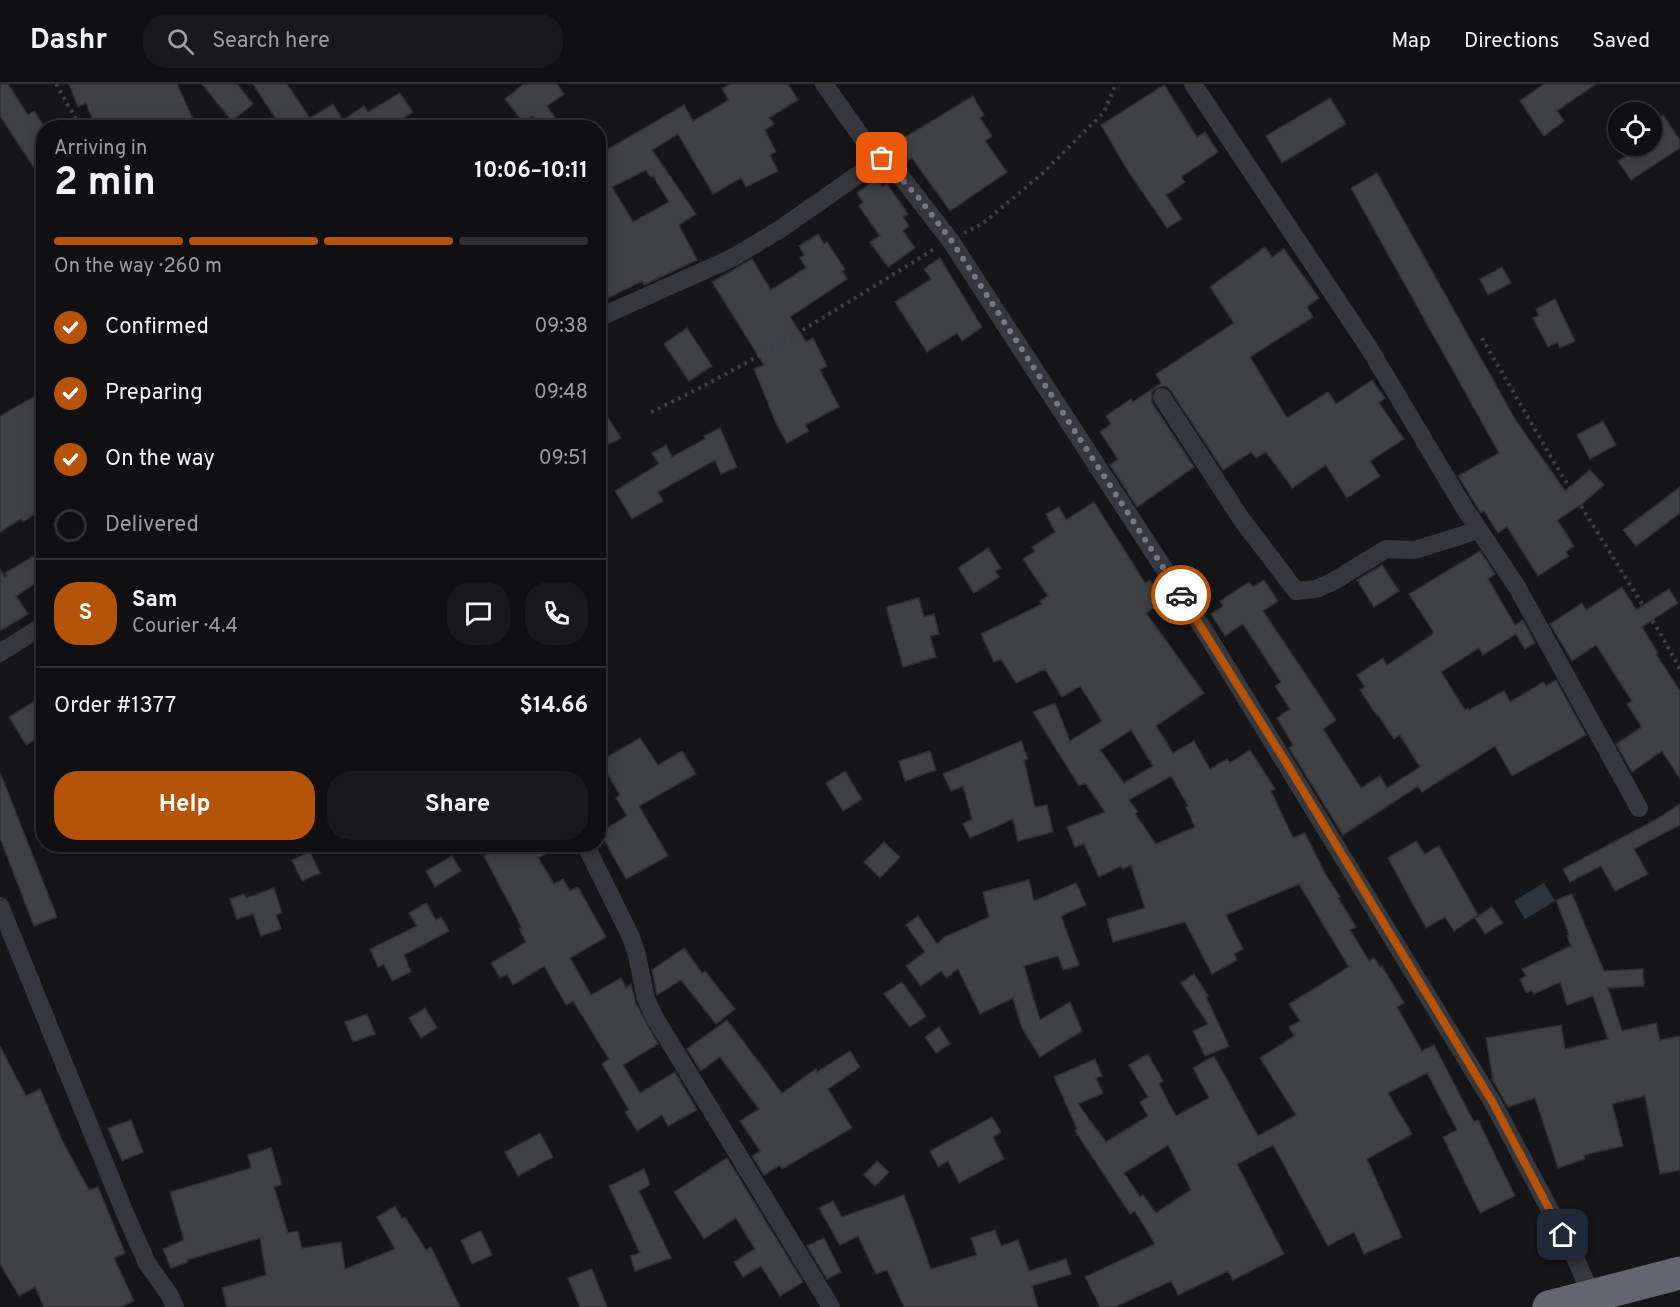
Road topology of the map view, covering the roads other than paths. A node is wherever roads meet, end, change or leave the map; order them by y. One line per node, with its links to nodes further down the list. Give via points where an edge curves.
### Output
1 (824, 84): 3 (street, via 873,153)
2 (1193, 84): 6 (street, via 1369,348)
3 (882, 158): 4 (street, via 732,258); 13 (street, via 951,240 1204,630 1526,1163)
4 (606, 314)
5 (1162, 397): 6 (street, via 1242,520 1296,591 1316,589 1334,581 1386,549 1415,550)
6 (1479, 530): 9 (street, via 1517,587)
7 (36, 630): 8 (street)
8 (0, 653)
9 (1639, 808)
10 (589, 852): 15 (street, via 631,937 646,999 656,1018)
11 (0, 906): 14 (street, via 124,1211 147,1263)
12 (1680, 1273): 13 (highway)
13 (1592, 1296): 16 (highway)
14 (175, 1307)
15 (831, 1307)
16 (1549, 1307)

